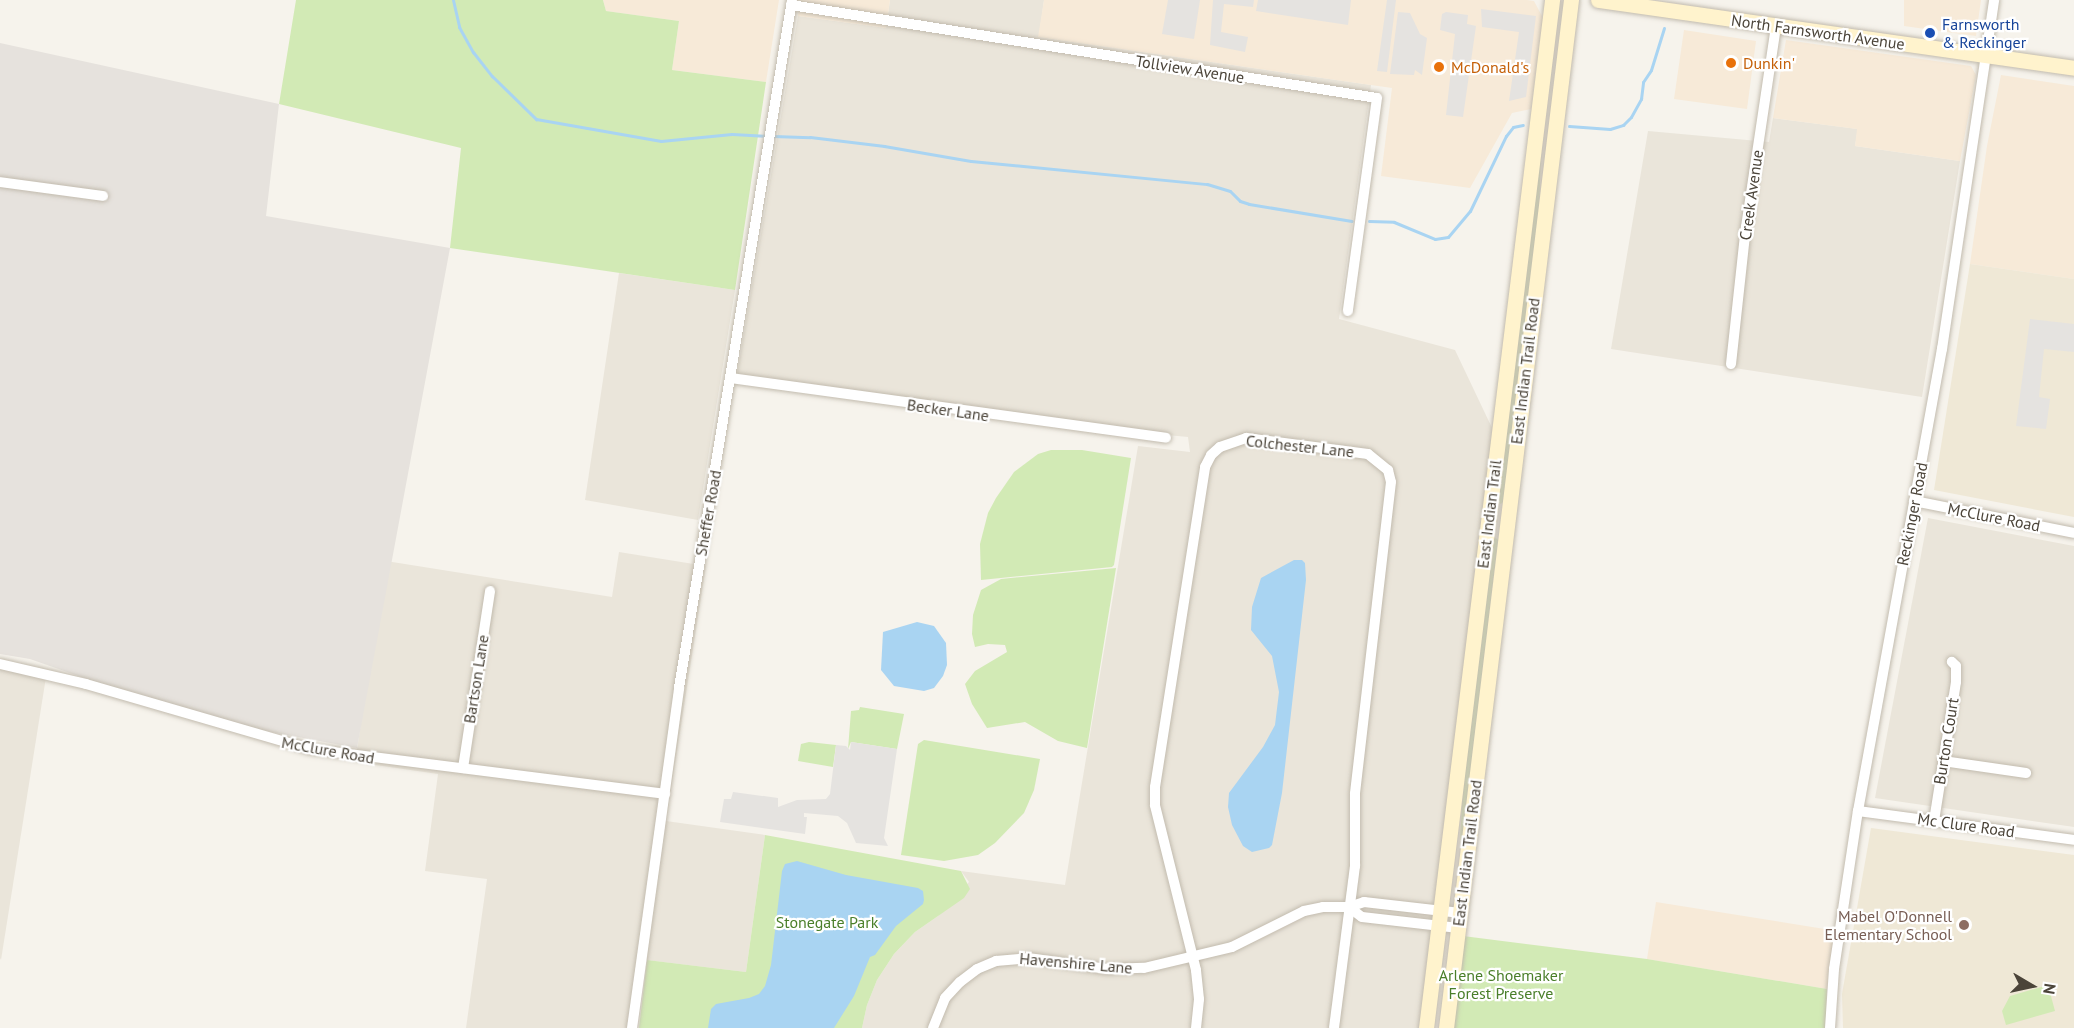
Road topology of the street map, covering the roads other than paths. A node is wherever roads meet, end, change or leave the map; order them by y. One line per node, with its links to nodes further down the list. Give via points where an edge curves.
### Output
1 (1552, 0): 16 (main road, East Indian Trail)
2 (1571, 0): 17 (main road, East Indian Trail Road)
3 (1598, 0): 6 (main road, North Farnsworth Avenue)
4 (1994, 0): 7 (street, Reckinger Road)
5 (792, 3): 11 (street, Tollview Avenue, via 1377,98); 13 (street, Sheffer Road)
6 (1776, 26): 7 (main road, North Farnsworth Avenue); 12 (street, Creek Avenue, via 1746,227)
7 (1986, 56): 8 (main road, North Farnsworth Avenue); 15 (street, Reckinger Road, via 1942,349)
8 (2074, 68)
9 (0, 182): 10 (street)
10 (103, 196)
11 (1348, 311)
12 (1731, 364)
13 (730, 378): 14 (street, Becker Lane); 25 (street, Sheffer Road)
14 (1166, 438)
15 (1914, 501): 18 (street, McClure Road); 26 (street, Reckinger Road)
16 (1489, 519): 17 (main road); 30 (main road, East Indian Trail)
17 (1507, 521): 31 (main road, East Indian Trail Road)
18 (2074, 533)
19 (490, 591): 23 (street, Bartson Lane)
20 (1952, 662): 22 (street, Burton Court, via 1956,666 1956,681)
21 (0, 664): 23 (street, McClure Road, via 86,684 300,747)
22 (1943, 762): 24 (street); 27 (street, Burton Court)
23 (463, 768): 25 (street, McClure Road)
24 (2026, 773)
25 (665, 794): 33 (street, Sheffer Road)
26 (1858, 811): 27 (street, Mc Clure Road); 39 (street, Reckinger Road, via 1834,969)
27 (1934, 821): 28 (street, Mc Clure Road)
28 (2074, 840)
29 (1349, 907): 30 (street, Havenshire Lane, via 1364,902); 32 (street, Havenshire Lane, via 1304,911 1244,942); 32 (street, Colchester Lane, via 1355,866 1355,794 1390,498 1388,470 1368,454 1246,438 1230,441 1211,455 1205,467 1155,787 1155,805); 36 (street)
30 (1440, 918): 31 (street, Havenshire Lane); 37 (main road, East Indian Trail)
31 (1459, 920): 38 (main road, East Indian Trail Road)
32 (1194, 958): 34 (street, Havenshire Lane, via 1125,969 1028,958 996,961 960,982 945,998); 35 (street, via 1199,986)
33 (632, 1028)
34 (933, 1028)
35 (1196, 1028)
36 (1334, 1028)
37 (1426, 1028)
38 (1446, 1028)
39 (1830, 1028)

